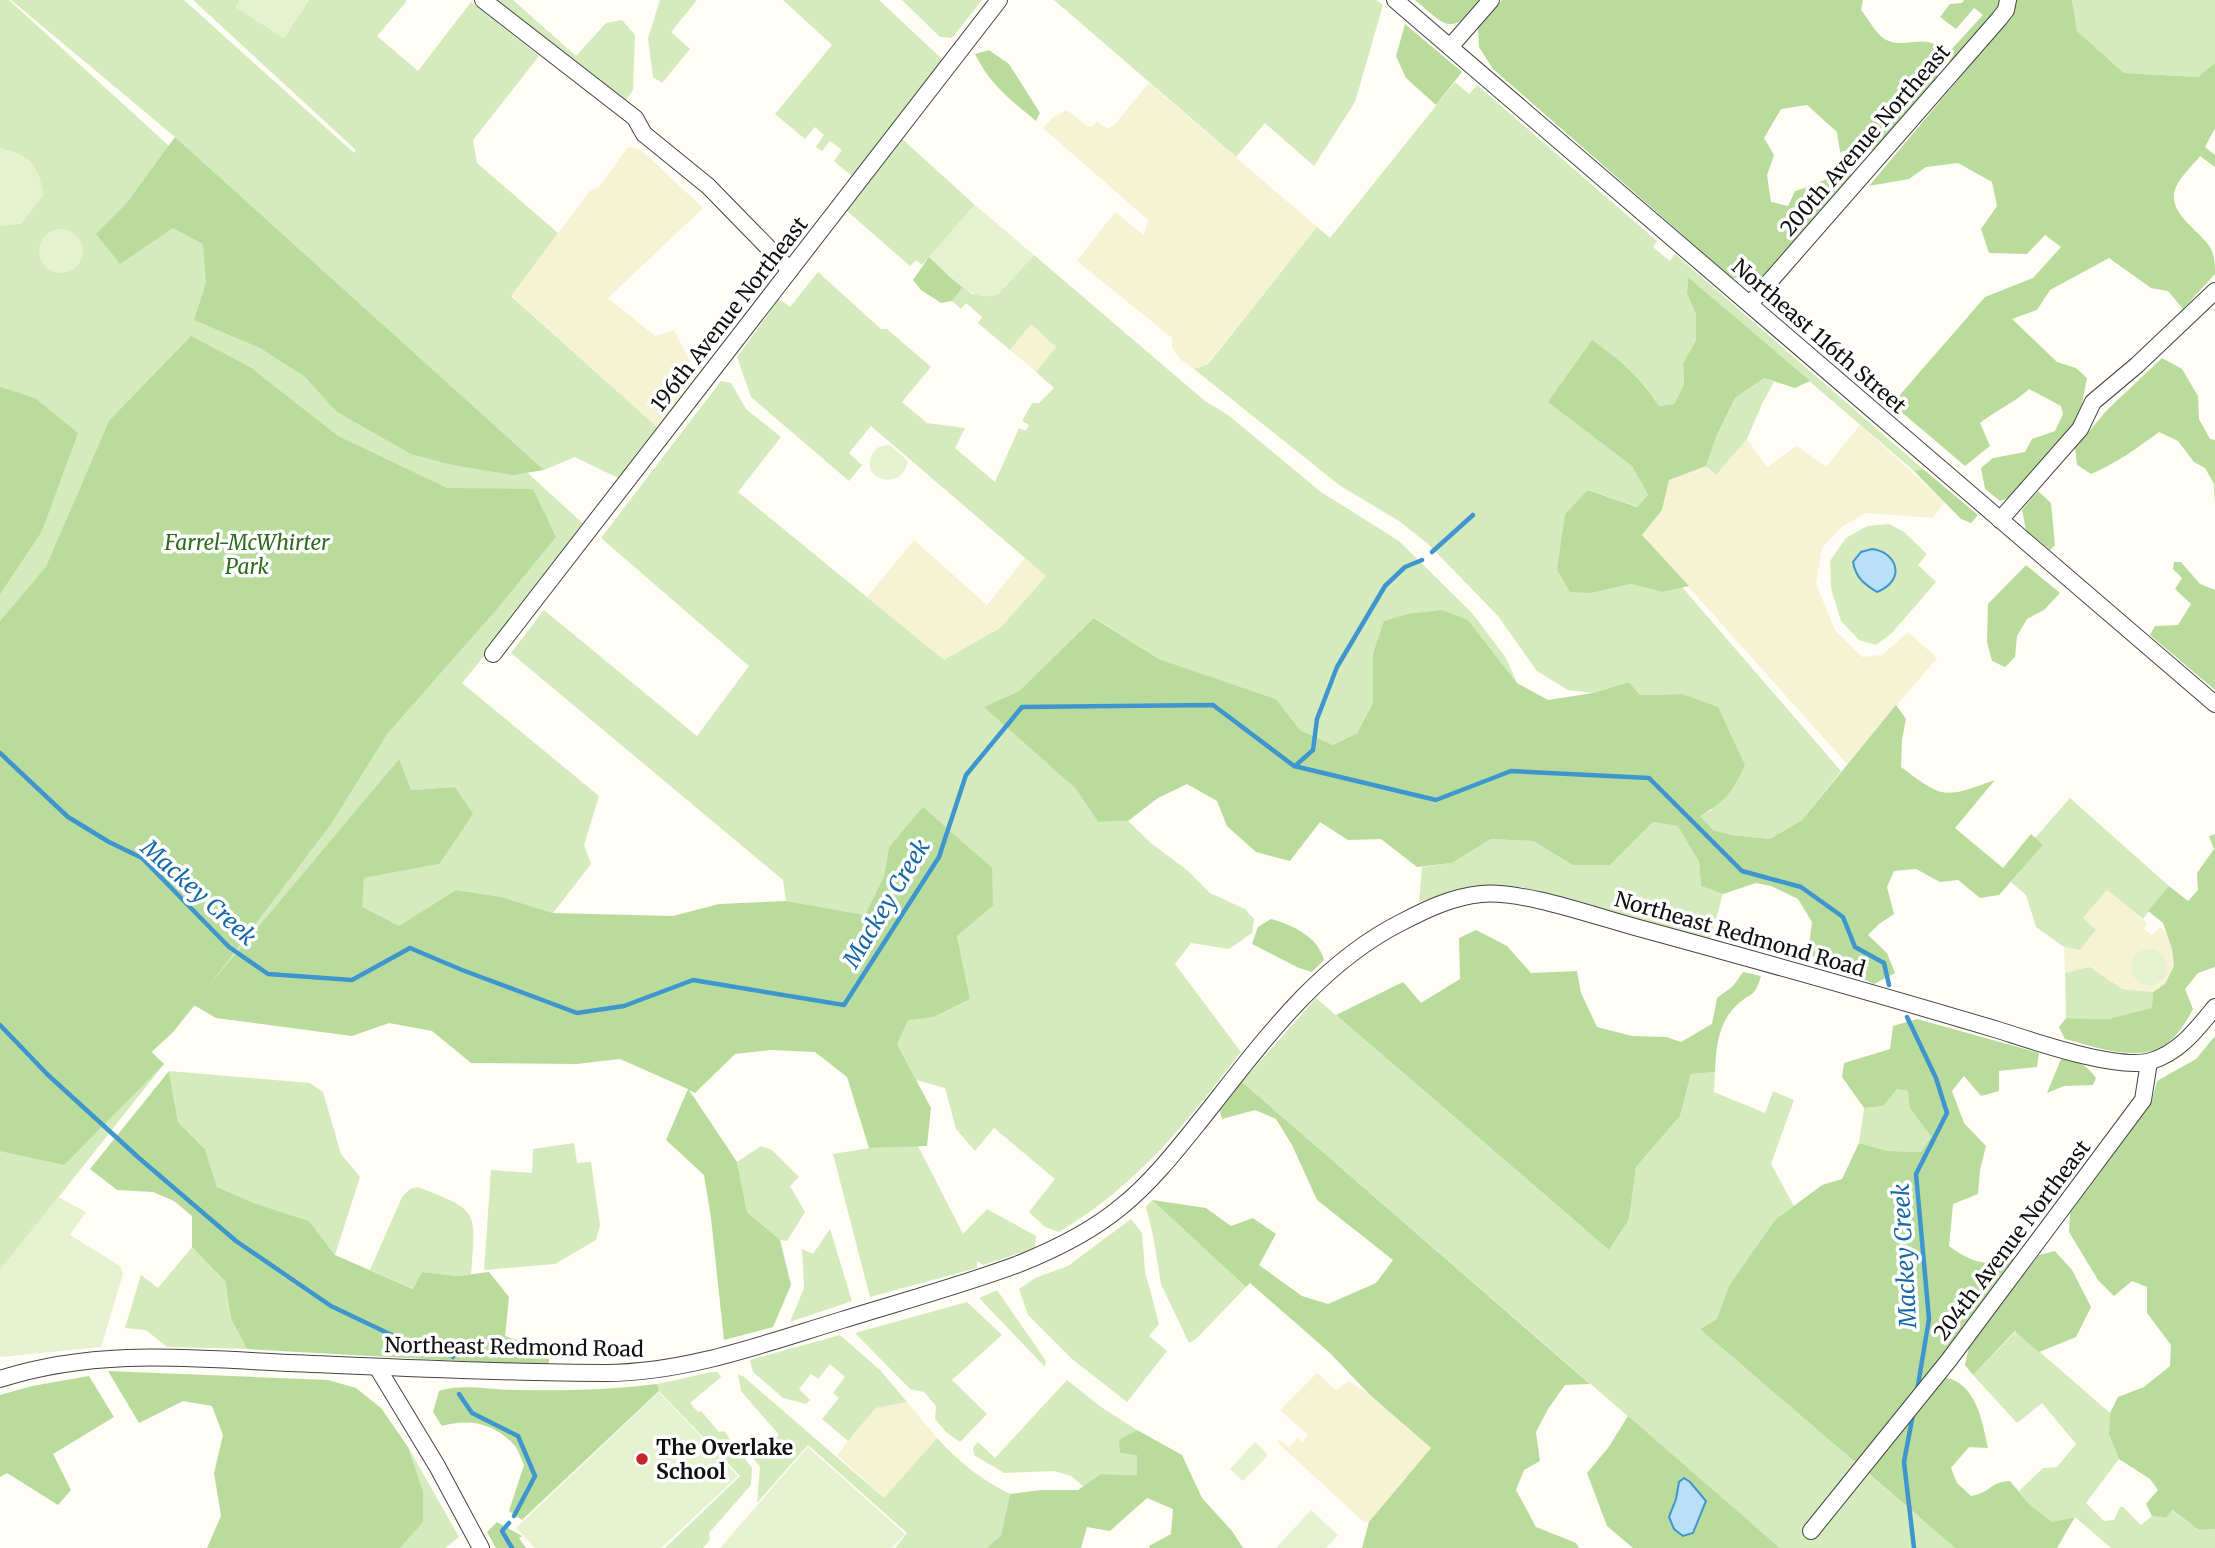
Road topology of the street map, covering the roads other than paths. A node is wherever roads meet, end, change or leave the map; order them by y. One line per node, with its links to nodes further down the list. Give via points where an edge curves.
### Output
1 (483, 0): 7 (street, via 635,118 644,134 708,186)
2 (999, 0): 7 (street, 196th Avenue Northeast)
3 (1395, 0): 6 (street, Northeast 116th Street)
4 (1491, 0): 6 (street)
5 (2008, 0): 9 (street, 200th Avenue Northeast, via 1999,19)
6 (1450, 47): 9 (street, Northeast 116th Street)
7 (790, 270): 11 (street, 196th Avenue Northeast)
8 (2215, 291): 10 (street, via 2093,402 2080,429)
9 (1749, 304): 10 (street, Northeast 116th Street)
10 (2000, 520): 12 (street, Northeast 116th Street)
11 (493, 654)
12 (2215, 704)
13 (2215, 1007): 14 (street, via 2175,1051)
14 (2149, 1062): 15 (street, Northeast Redmond Road, via 2133,1064 2046,1045 1578,911 1491,893 1462,897 1387,929 1332,969 1306,993 1172,1155 1125,1204 1090,1229 1011,1267 786,1337 670,1367 610,1373); 17 (street, 204th Avenue Northeast, via 2143,1100 1951,1357)
15 (377, 1367): 16 (street, Northeast Redmond Road, via 145,1356 39,1367); 18 (street)
16 (0, 1379)
17 (1811, 1531)
18 (481, 1548)

